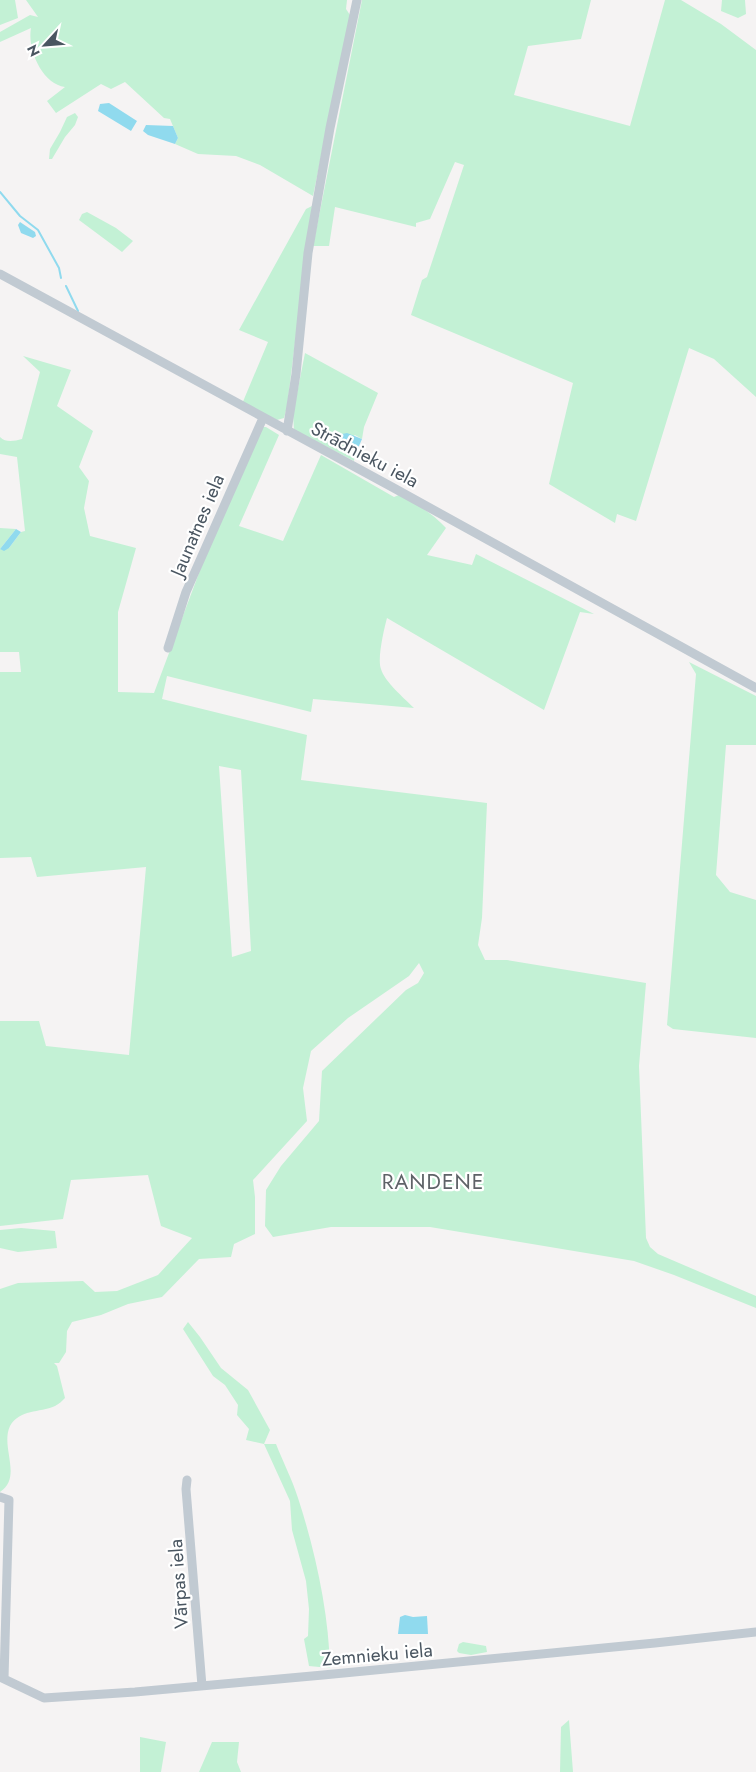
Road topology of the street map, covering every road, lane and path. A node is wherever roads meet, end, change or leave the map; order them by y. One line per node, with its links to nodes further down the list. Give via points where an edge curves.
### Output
1 (356, 0): 4 (street, via 308,254)
2 (0, 274): 3 (street, Strādnieku iela)
3 (263, 418): 4 (street, Strādnieku iela); 5 (street, Jaunatnes iela, via 186,592)
4 (287, 431): 6 (street, Strādnieku iela)
5 (168, 648)
6 (756, 688)
7 (187, 1480): 11 (street, Vārpas iela)
8 (0, 1497): 10 (street, via 9,1500)
9 (756, 1632): 11 (street, Zemnieku iela)
10 (2, 1677): 11 (street, Zemnieku iela, via 44,1698)
11 (202, 1686)

